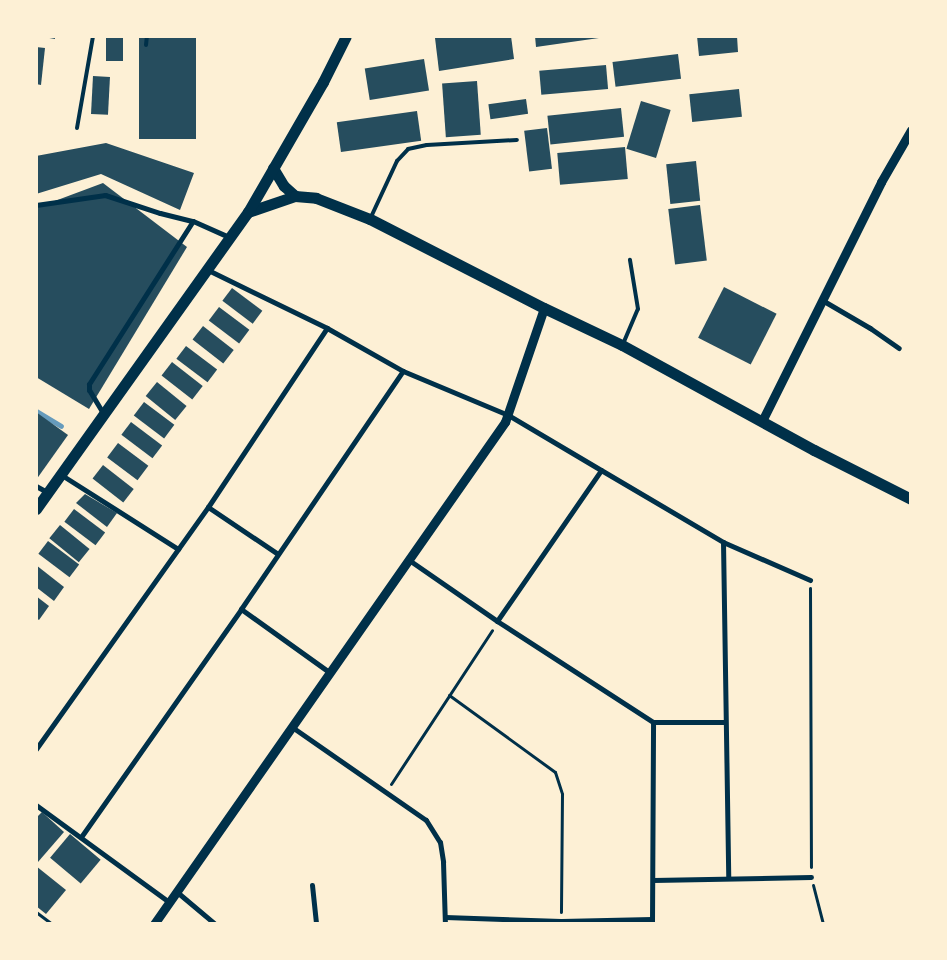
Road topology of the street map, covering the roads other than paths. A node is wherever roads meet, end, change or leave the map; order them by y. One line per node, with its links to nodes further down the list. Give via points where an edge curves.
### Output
1 (93, 36): 5 (lane)
2 (147, 36): 4 (lane)
3 (346, 36): 8 (main road)
4 (146, 45)
5 (77, 128)
6 (911, 130): 17 (street)
7 (518, 140): 12 (lane, via 408,149 398,160)
8 (272, 168): 9 (main road); 11 (main road)
9 (295, 196): 11 (main road); 12 (main road, via 316,198)
10 (36, 205): 13 (street, via 105,195)
11 (248, 212): 14 (main road)
12 (370, 219): 18 (main road)
13 (193, 221): 14 (street); 23 (street, via 89,384 89,390)
14 (230, 237): 16 (main road)
15 (630, 260): 20 (lane, via 638,309)
16 (208, 270): 19 (street); 23 (main road)
17 (821, 300): 21 (street); 25 (street)
18 (544, 308): 20 (main road); 24 (street)
19 (327, 328): 22 (street); 31 (street)
20 (622, 345): 25 (main road)
21 (899, 348)
22 (402, 371): 24 (street); 35 (street)
23 (103, 413): 27 (main road)
24 (508, 415): 26 (street); 36 (street)
25 (762, 421): 30 (main road)
26 (601, 470): 33 (street); 39 (street)
27 (60, 474): 29 (main road); 34 (street)
28 (36, 486): 29 (street)
29 (47, 493): 32 (main road)
30 (911, 499)
31 (208, 507): 34 (street); 35 (street)
32 (36, 509)
33 (723, 542): 37 (street); 42 (street)
34 (178, 549): 44 (street)
35 (278, 554): 38 (street)
36 (408, 560): 39 (street); 40 (street)
37 (810, 580)
38 (241, 609): 40 (street); 46 (street)
39 (498, 621): 41 (street)
40 (329, 672): 43 (street)
41 (652, 722): 42 (street); 49 (street)
42 (725, 722): 47 (street)
43 (292, 727): 51 (street); 53 (street, via 426,820 440,842)
44 (36, 749)
45 (36, 804): 46 (street)
46 (81, 837): 52 (street)
47 (728, 877): 48 (street); 49 (street)
48 (811, 877)
49 (653, 880): 54 (street)
50 (312, 885): 57 (street)
51 (177, 892): 52 (street); 56 (street)
52 (169, 902): 55 (street)
53 (445, 917): 54 (street); 58 (street)
54 (652, 921)
55 (154, 924)
56 (215, 924)
57 (316, 924)
58 (445, 924)

